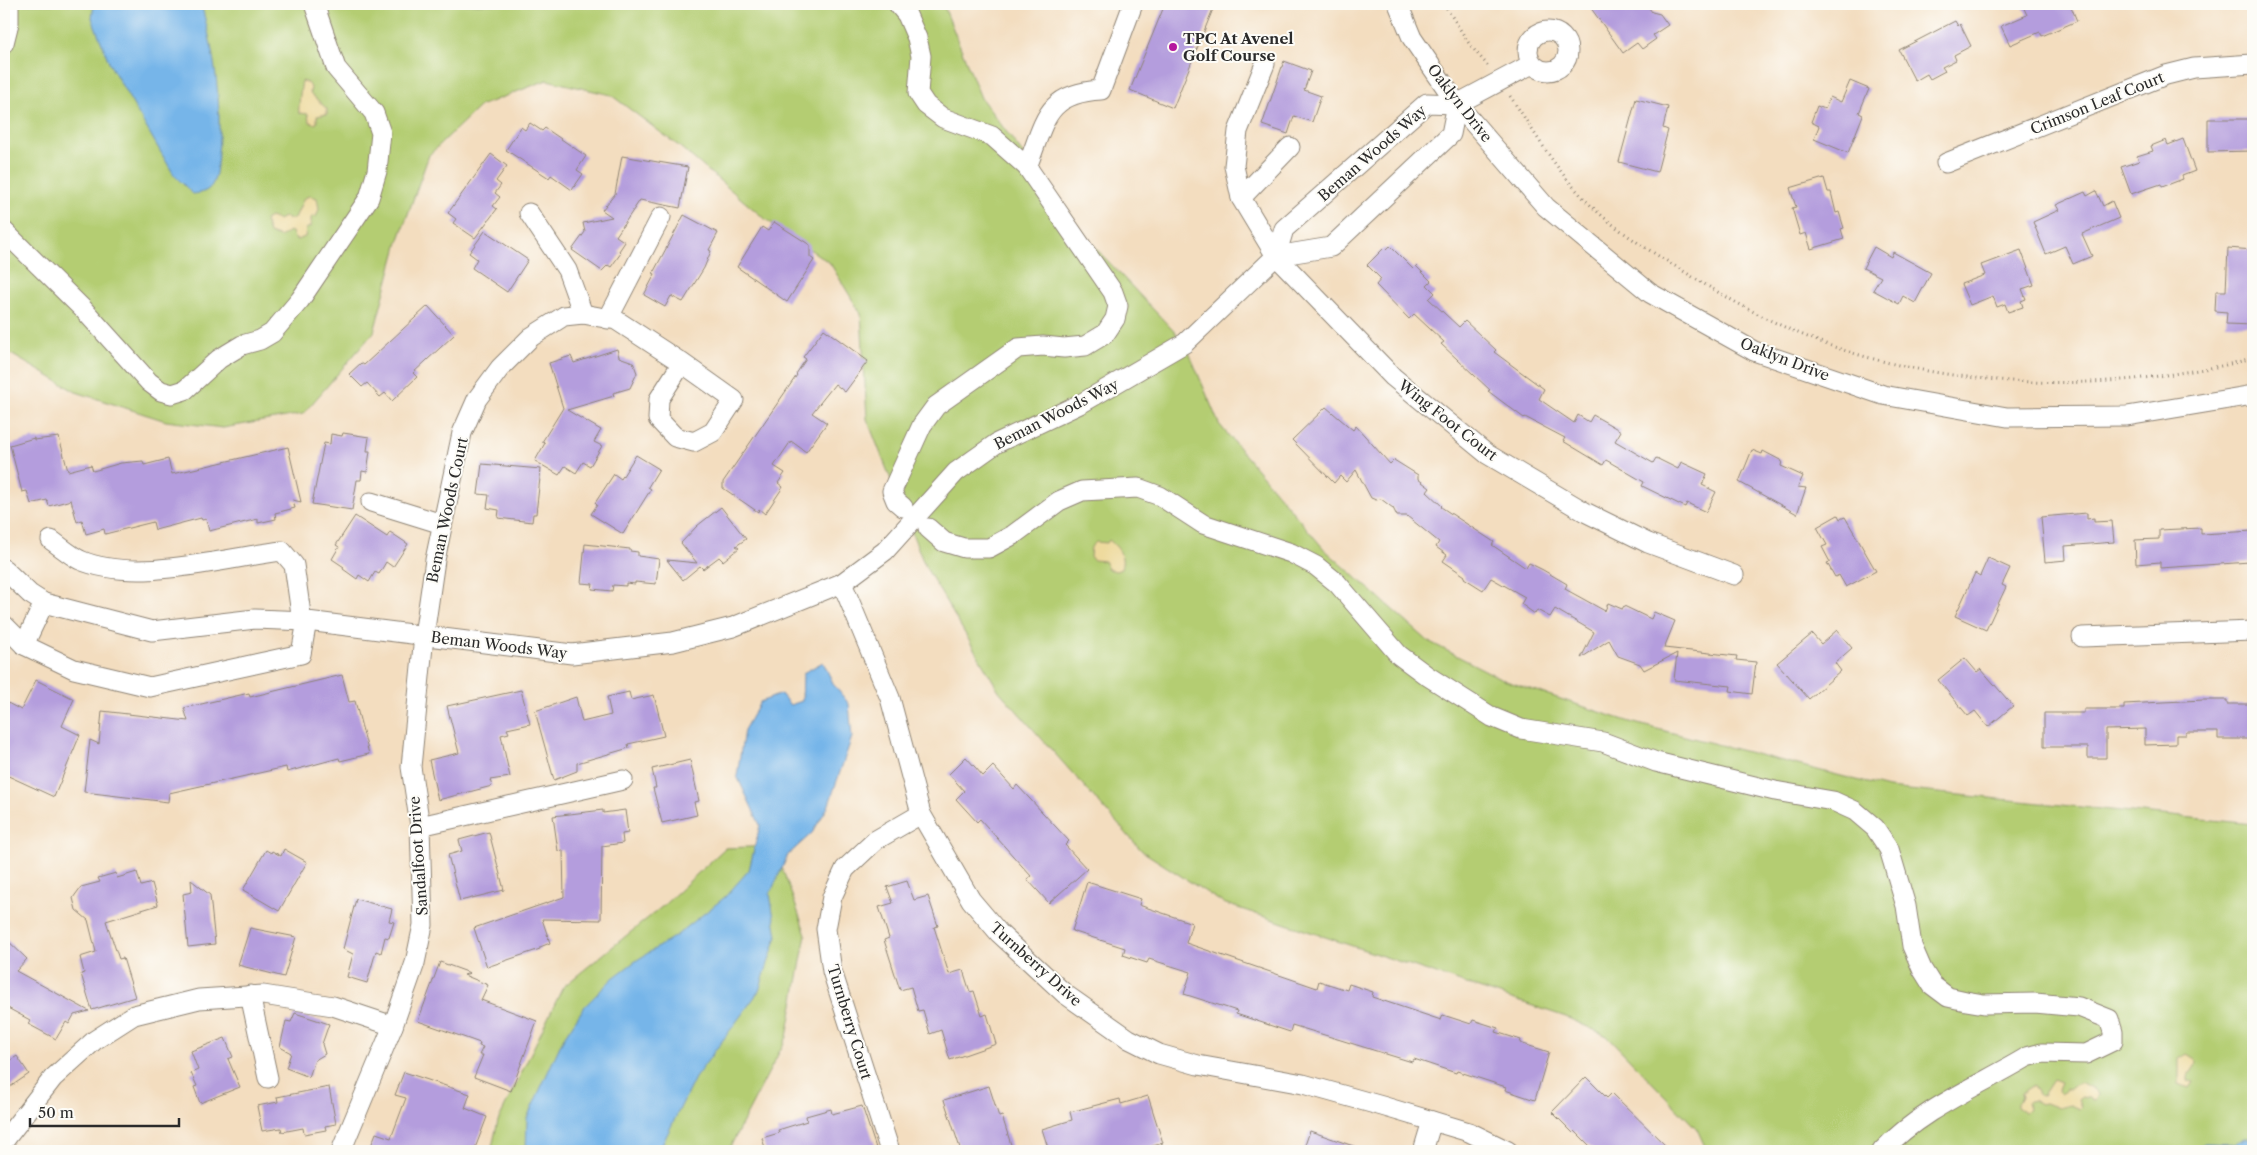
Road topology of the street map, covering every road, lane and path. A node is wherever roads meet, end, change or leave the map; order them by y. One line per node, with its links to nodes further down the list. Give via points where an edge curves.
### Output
1 (9, 4): 7 (street)
2 (314, 4): 19 (street, via 336,68 374,113 380,133 380,152 369,198 300,300 272,333 219,359 185,390 172,394 161,391 148,382 78,303)
3 (898, 4): 15 (street, via 917,38 921,56 918,93 926,105 943,118 992,136)
4 (1133, 4): 15 (street, via 1102,90 1080,92 1062,99 1050,111)
5 (1398, 4): 12 (street, Oaklyn Drive, via 1412,38)
6 (1444, 4): 11 (path)
7 (4, 43)
8 (1265, 64): 16 (street, Wing Foot Court, via 1238,132 1234,166)
9 (1532, 64): 11 (street)
10 (2253, 64): 14 (street, Crimson Leaf Court, via 2194,68 2166,75)
11 (1500, 81): 12 (street); 23 (path, via 1579,194 1611,222 1720,294 1762,317 1823,343 1883,361 2018,382 2084,383 2150,378 2207,369)
12 (1457, 104): 20 (street, Beman Woods Way, via 1427,103 1284,229); 20 (street, via 1451,134 1331,247); 25 (street, Oaklyn Drive, via 1546,207 1650,293 1754,351 1883,395 2007,417 2127,416)
13 (1290, 147): 16 (street)
14 (1946, 163)
15 (1027, 167): 27 (street, via 1113,292 1118,306 1115,319 1105,334 1085,346 1018,348 936,406 922,425 892,491)
16 (1241, 198): 20 (street, Wing Foot Court)
17 (529, 213): 21 (street, via 567,270)
18 (660, 217): 22 (street)
19 (4, 231)
20 (1276, 256): 32 (street, Wing Foot Court, via 1393,377 1487,454 1585,512 1648,543); 33 (street, Beman Woods Way, via 1185,343 1082,403 997,443 956,472 885,551)
21 (583, 314): 22 (street, Beman Woods Court); 28 (street, Beman Woods Court, via 564,316 530,337 500,368 477,399 462,433)
22 (608, 318): 24 (street, Beman Woods Court)
23 (2253, 357)
24 (682, 363)
25 (2253, 395)
26 (371, 502): 28 (street)
27 (903, 507)
28 (442, 524): 38 (street, Beman Woods Court)
29 (928, 528): 53 (street, via 944,542 964,548 989,548 1059,502 1082,491 1138,488 1160,496 1203,524 1291,553 1316,566 1337,583 1399,655 1492,717 1522,729 1603,742 1656,762 1775,791 1833,801 1855,811 1875,828 1889,849 1906,906 1912,946 1932,985 1948,997 1984,1004 2035,1003 2079,1007 2110,1019 2114,1032 2113,1041 2086,1054 2042,1053 2027,1057 1921,1119)
30 (51, 540): 35 (street, via 80,560 123,571 191,565 282,551 294,565)
31 (4, 569): 34 (street, Beman Woods Way)
32 (1734, 574)
33 (842, 582): 38 (street, Beman Woods Way, via 733,627 673,642 572,654); 42 (street, Turnberry Drive, via 890,698)
34 (44, 603): 35 (street, Beman Woods Way, via 152,631 254,619); 40 (street)
35 (304, 621): 38 (street, Beman Woods Way); 40 (street, via 301,654 150,687 74,669)
36 (4, 625): 40 (street)
37 (2253, 631): 39 (street)
38 (424, 636): 43 (street, Sandalfoot Drive, via 411,767)
39 (2082, 637)
40 (24, 645)
41 (623, 780): 43 (street)
42 (921, 814): 47 (street, Turnberry Drive, via 971,900 999,933 1065,994 1129,1039 1159,1054 1198,1065 1303,1084); 50 (street, Turnberry Court, via 876,840 845,869 832,897 826,929 832,971)
43 (420, 826): 45 (street, Sandalfoot Drive, via 423,925 415,963)
44 (250, 995): 45 (street, via 263,994 333,1006); 46 (street); 48 (street, via 199,999 134,1015 95,1040 53,1078)
45 (392, 1026): 49 (street, Sandalfoot Drive)
46 (268, 1078)
47 (1432, 1121): 51 (street); 52 (street, Turnberry Drive, via 1469,1132)
48 (4, 1140)
49 (341, 1151)
50 (890, 1151)
51 (1423, 1151)
52 (1508, 1151)
53 (1882, 1151)

